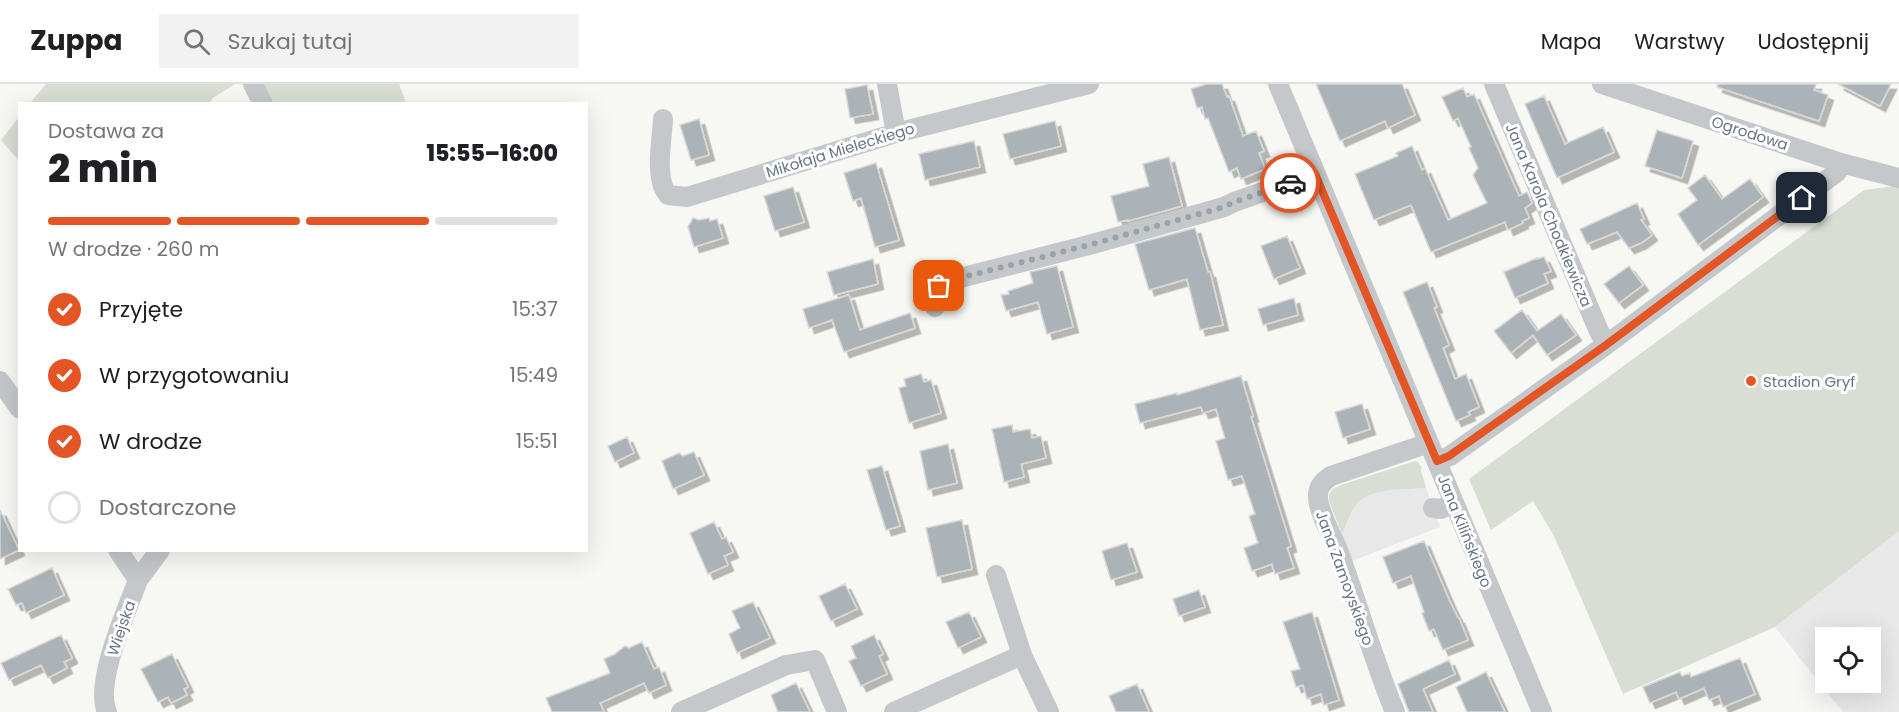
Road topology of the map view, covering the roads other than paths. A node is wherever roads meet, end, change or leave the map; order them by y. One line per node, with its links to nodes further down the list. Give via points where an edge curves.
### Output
1 (253, 84): 7 (street)
2 (887, 84): 9 (street)
3 (1089, 84): 9 (street, Mikołaja Mieleckiego)
4 (1278, 84): 12 (street, Jana Kilińskiego)
5 (1494, 84): 14 (street, Jana Karola Chodkiewicza)
6 (1602, 84): 10 (street, Ogrodowa)
7 (262, 102)
8 (663, 120): 9 (street, Mikołaja Mieleckiego, via 663,189 668,195 687,197)
9 (896, 133)
10 (1841, 163): 11 (street, Ogrodowa); 14 (street, via 1837,172)
11 (1897, 172)
12 (1315, 174): 13 (street, via 1224,207 944,282 934,291); 17 (street, Jana Kilińskiego)
13 (935, 307)
14 (1606, 345): 18 (street)
15 (0, 381): 16 (street)
16 (18, 406)
17 (1429, 442): 18 (street, Jana Kilińskiego); 31 (street, Jana Zamoyskiego, via 1331,476 1318,492 1319,503 1344,549 1377,668)
18 (1437, 461): 19 (street, Jana Kilińskiego)
19 (1454, 503): 20 (street); 32 (street, Jana Kilińskiego)
20 (1433, 508)
21 (119, 552): 24 (street)
22 (159, 552): 24 (street, Wiejska)
23 (996, 575): 25 (street)
24 (138, 580): 26 (street, Wiejska, via 110,653 103,704)
25 (1022, 655): 29 (street); 30 (street)
26 (107, 712)
27 (681, 712): 28 (street, via 786,665 815,660)
28 (837, 712)
29 (894, 712)
30 (1049, 712)
31 (1395, 712)
32 (1542, 712)

